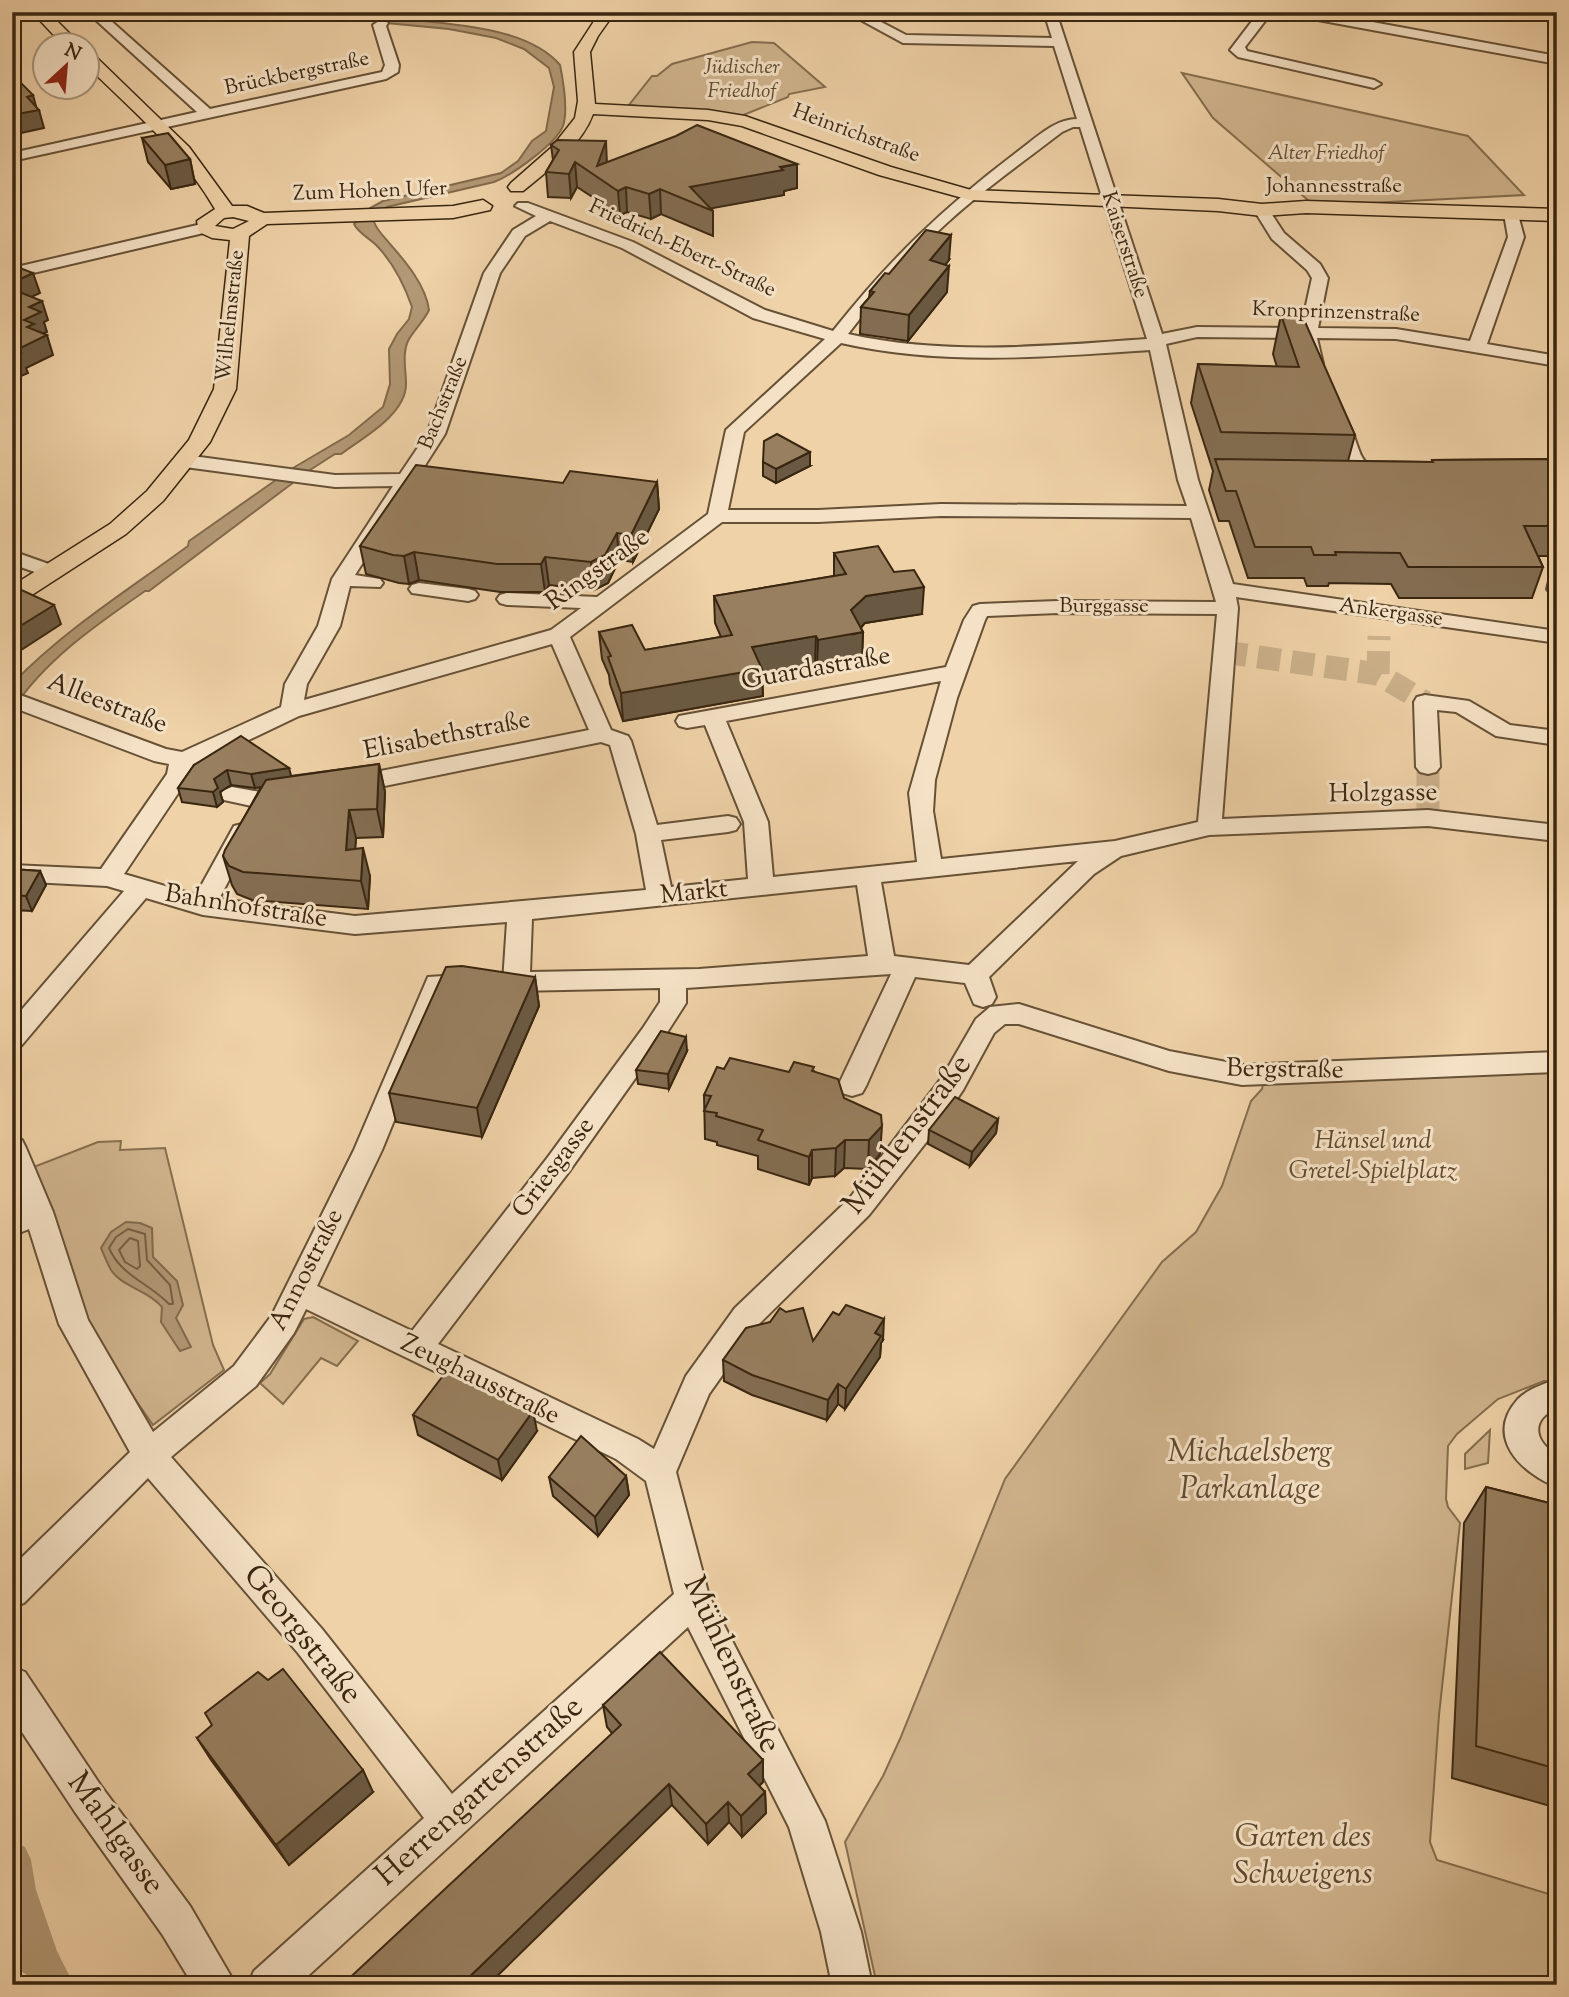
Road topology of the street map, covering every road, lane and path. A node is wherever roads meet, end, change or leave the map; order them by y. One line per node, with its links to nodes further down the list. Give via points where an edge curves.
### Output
1 (39, 12): 10 (main road)
2 (93, 12): 16 (street)
3 (608, 12): 15 (main road, via 588,39 581,58)
4 (852, 12): 11 (street, via 903,39)
5 (1051, 12): 11 (street, Kaiserstraße)
6 (1266, 12): 14 (street, via 1237,50)
7 (1296, 12): 8 (street)
8 (1337, 16): 12 (street)
9 (382, 23): 16 (street, Brückbergstraße, via 392,65 386,75)
10 (60, 32)
11 (1060, 42): 17 (street, Kaiserstraße)
12 (1557, 60)
13 (102, 71): 18 (main road, Wilhelmstraße)
14 (1374, 84)
15 (587, 109): 20 (main road, via 569,137); 21 (main road, Heinrichstraße, via 745,121)
16 (208, 115): 18 (street, Brückbergstraße)
17 (1085, 123): 21 (street, via 1057,129); 22 (street, Kaiserstraße)
18 (158, 125): 19 (street, Brückbergstraße); 25 (main road, Wilhelmstraße, via 199,170)
19 (12, 157)
20 (503, 188): 23 (main road, via 478,197); 23 (main road, via 528,191 533,197)
21 (970, 195): 22 (main road, Heinrichstraße); 34 (street, via 920,240)
22 (1111, 202): 24 (main road, Johannesstraße); 35 (street, Kaiserstraße)
23 (502, 208): 27 (street, Friedrich-Ebert-Straße); 29 (main road, Zum Hohen Ufer)
24 (1262, 210): 26 (main road, Johannesstraße, via 1337,205); 33 (street, via 1278,236 1314,267 1320,278)
25 (226, 212): 29 (main road, Zum Hohen Ufer, via 247,212); 30 (main road, via 206,220)
26 (1512, 214): 28 (main road, Johannesstraße); 36 (street, via 1516,237)
27 (549, 215): 34 (street, Friedrich-Ebert-Straße, via 639,250 758,313); 42 (street, Bachstraße, via 519,233 492,273 436,434)
28 (1557, 215)
29 (260, 219): 31 (main road)
30 (206, 228): 31 (main road); 32 (street)
31 (240, 233): 40 (main road, Wilhelmstraße, via 225,389)
32 (12, 273)
33 (1307, 334): 35 (street, Kronprinzenstraße, via 1197,332); 36 (street, Kronprinzenstraße, via 1396,334); 38 (street)
34 (837, 337): 35 (street, Friedrich-Ebert-Straße, via 910,349 1012,352); 48 (street, via 735,430)
35 (1156, 342): 43 (street, Kaiserstraße)
36 (1478, 347): 37 (street, Kronprinzenstraße)
37 (1557, 361)
38 (1322, 383)
39 (1332, 408): 41 (street, via 1358,468)
40 (185, 461): 42 (street, via 335,481); 50 (main road, Wilhelmstraße, via 118,529)
41 (1367, 476): 45 (street); 46 (street)
42 (408, 480): 51 (street, Bachstraße)
43 (1188, 481): 44 (street); 47 (street, Kaiserstraße)
44 (1215, 481)
45 (1398, 482)
46 (1346, 484)
47 (1198, 512): 48 (street, via 941,510); 58 (street, Kaiserstraße)
48 (717, 516): 60 (street, Ringstraße)
49 (12, 556): 50 (street)
50 (53, 572): 57 (main road, Wilhelmstraße)
51 (342, 579): 53 (street); 67 (street, Bachstraße, via 329,625 296,684)
52 (1557, 581): 55 (street)
53 (373, 583)
54 (419, 589): 56 (street)
55 (1557, 589)
56 (468, 596)
57 (12, 597)
58 (1226, 598): 61 (street, Ankergasse); 65 (street, Burggasse, via 980,610); 79 (street, Kaiserstraße)
59 (507, 599): 60 (street)
60 (602, 603): 62 (street, Ringstraße)
61 (1378, 612): 63 (street); 64 (street, Ankergasse)
62 (559, 635): 67 (street, Ringstraße); 70 (street)
63 (1379, 636)
64 (1557, 637)
65 (955, 672): 68 (street, Guardastraße); 75 (street)
66 (17, 700): 72 (street, Alleestraße)
67 (291, 711): 72 (street, Ringstraße)
68 (712, 715): 69 (street, Guardastraße); 87 (street, via 756,822)
69 (687, 720)
70 (602, 735): 77 (street, Elisabethstraße); 81 (street, via 620,741)
71 (1557, 738): 73 (street, via 1504,732 1461,706 1424,702)
72 (181, 767): 74 (street); 86 (street)
73 (1428, 767)
74 (204, 780)
75 (921, 792): 83 (street)
76 (232, 795): 77 (street, Elisabethstraße)
77 (261, 800): 90 (street)
78 (728, 824): 81 (street)
79 (1209, 827): 80 (street, Holzgasse, via 1428,818); 82 (street, Markt)
80 (1557, 833)
81 (648, 834): 89 (street)
82 (1115, 849): 83 (street, Markt, via 996,856); 96 (street, Markt, via 1085,869)
83 (930, 868): 85 (street, Markt)
84 (12, 873): 86 (street, Bahnhofstraße)
85 (867, 875): 87 (street, Markt); 93 (street)
86 (107, 878): 88 (street, Bahnhofstraße)
87 (761, 886): 89 (street, Markt)
88 (139, 889): 90 (street, Bahnhofstraße); 97 (street)
89 (660, 897): 91 (street, Markt)
90 (203, 906): 92 (street, Bahnhofstraße, via 355,925)
91 (520, 912): 92 (street, Markt); 95 (street)
92 (440, 919)
93 (895, 965): 94 (street, via 711,988); 96 (street); 99 (street)
94 (673, 979): 95 (street); 103 (street, Griesgasse, via 673,1003 652,1035)
95 (516, 982): 102 (street, Annostraße, via 437,984 368,1150)
96 (981, 999): 98 (street, Bergstraße, via 999,1014 1019,1014 1169,1061 1242,1075); 106 (street, Mühlenstraße, via 953,1083 859,1207 746,1317 697,1386)
97 (12, 1039)
98 (1557, 1062)
99 (852, 1086)
100 (12, 1148): 101 (street)
101 (25, 1218): 105 (street, via 74,1324)
102 (298, 1291): 103 (street, Zeughausstraße); 105 (street, Annostraße, via 283,1324 245,1376)
103 (416, 1349): 106 (street, Zeughausstraße, via 626,1449)
104 (1557, 1393): 107 (street, via 1538,1399 1523,1413 1520,1436 1532,1458)
105 (149, 1455): 108 (street, Annostraße); 111 (street, Georgstraße, via 310,1641)
106 (660, 1472): 109 (street, Mühlenstraße)
107 (1557, 1472)
108 (12, 1591)
109 (693, 1600): 111 (street, Herrengartenstraße); 114 (street, Mühlenstraße, via 806,1821 841,1932)
110 (12, 1685): 112 (street, Mahlgasse)
111 (449, 1819): 113 (street, Herrengartenstraße)
112 (216, 1985)
113 (268, 1985)
114 (852, 1985)

